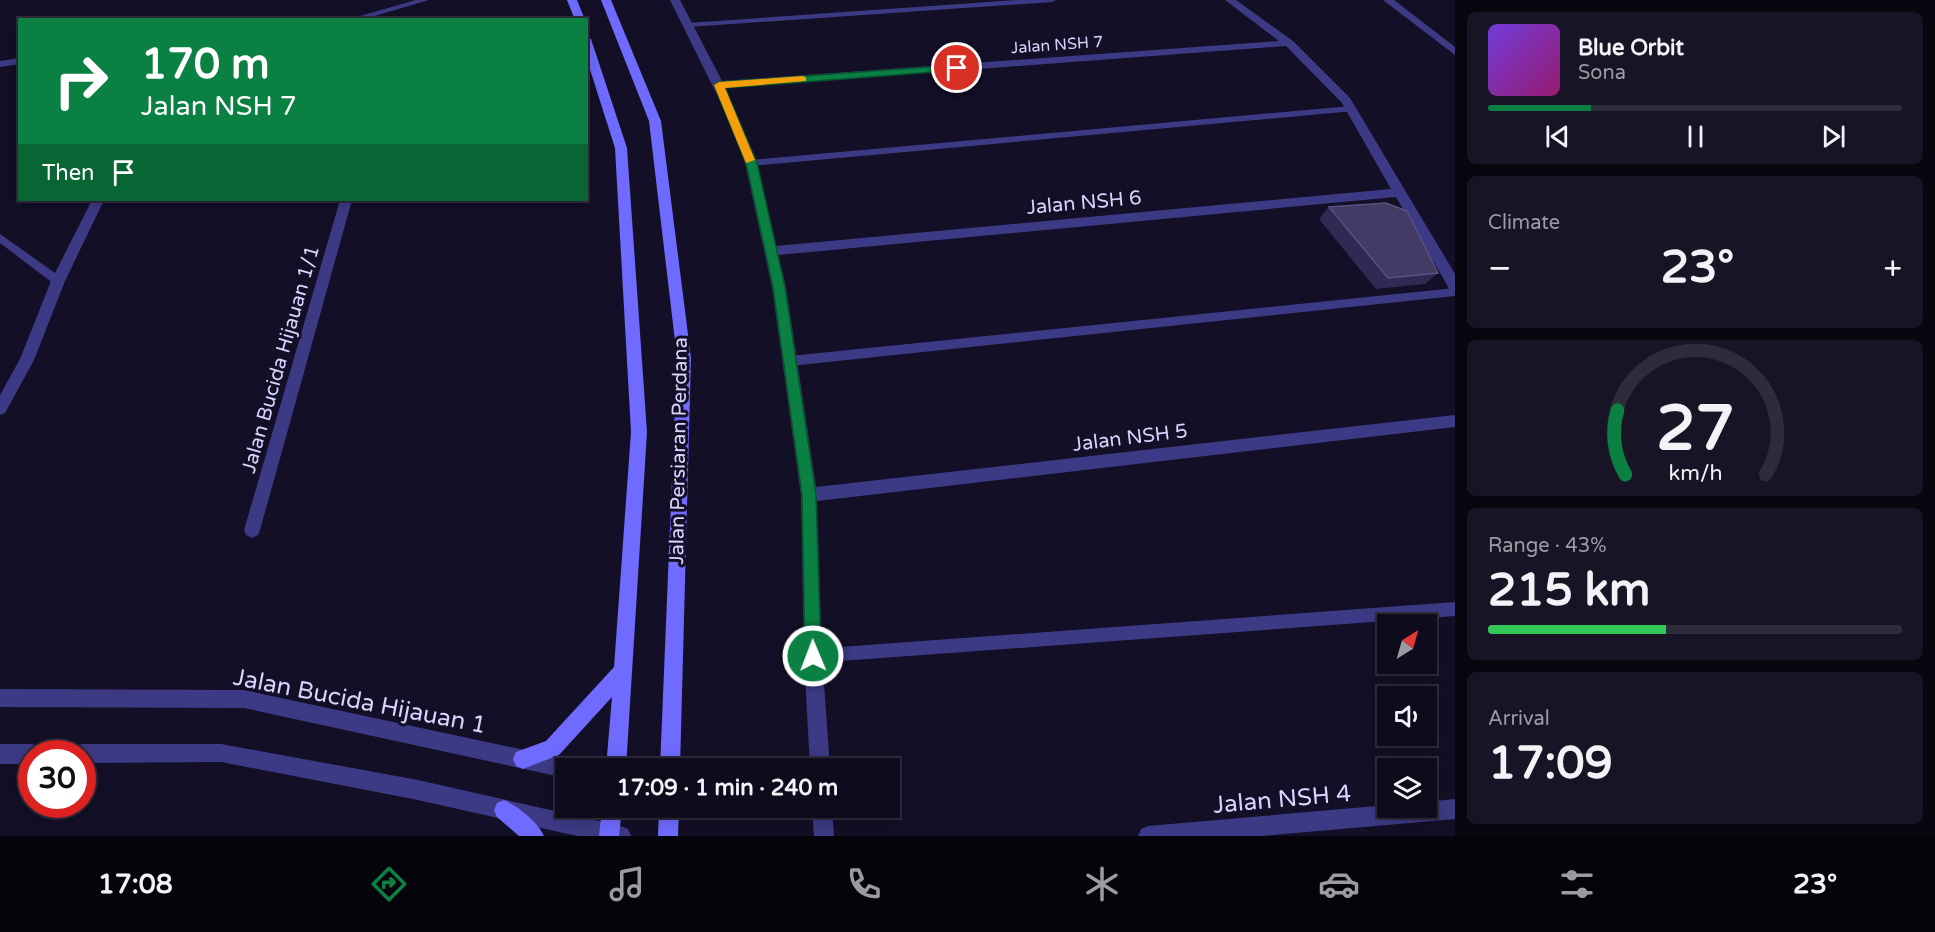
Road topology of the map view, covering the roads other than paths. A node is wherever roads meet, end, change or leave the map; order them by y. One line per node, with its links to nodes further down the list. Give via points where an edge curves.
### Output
1 (425, 0): 8 (lane)
2 (572, 0): 9 (main road)
3 (606, 0): 40 (main road, Jalan Persiaran Perdana, via 655,122 684,358)
4 (675, 0): 10 (street)
5 (1052, 0): 10 (lane)
6 (1230, 0): 11 (street)
7 (1388, 0): 13 (street)
8 (358, 18)
9 (579, 18)
10 (688, 26): 16 (street)
11 (1289, 43): 16 (street, Jalan NSH 7); 17 (street)
12 (588, 45): 34 (main road, Jalan Persiaran Perdana, via 621,148 639,432)
13 (1455, 52)
14 (18, 61): 15 (lane)
15 (0, 64)
16 (719, 85): 18 (street)
17 (1351, 109): 18 (lane); 19 (street)
18 (751, 163): 23 (street)
19 (1400, 192): 23 (street, Jalan NSH 6); 25 (street)
20 (98, 201): 24 (street)
21 (346, 201): 31 (street, Jalan Bucida Hijauan 1/1)
22 (0, 238): 24 (lane)
23 (771, 251): 27 (street)
24 (58, 281): 28 (street, via 27,360)
25 (1455, 286)
26 (1455, 292): 27 (lane)
27 (790, 361): 30 (street)
28 (0, 409)
29 (1455, 421): 30 (street, Jalan NSH 5)
30 (809, 495): 33 (street)
31 (252, 530)
32 (1455, 609): 33 (lane)
33 (813, 656): 41 (street)
34 (623, 669): 39 (main road, Jalan Persiaran Perdana); 42 (main road, via 568,734 552,748)
35 (0, 698): 42 (street, Jalan Bucida Hijauan 1, via 244,699)
36 (96, 753): 45 (street, via 221,753)
37 (0, 754): 38 (street)
38 (18, 754)
39 (617, 758)
40 (670, 758)
41 (819, 758)
42 (523, 759): 43 (street, Jalan Bucida Hijauan 1)
43 (555, 766)
44 (1455, 809): 53 (street, Jalan NSH 4)
45 (504, 810): 49 (street); 50 (main road)
46 (612, 818): 49 (main road)
47 (669, 818): 51 (main road)
48 (823, 818): 52 (street)
49 (613, 835)
50 (534, 836)
51 (668, 836)
52 (824, 836)
53 (1148, 836)

